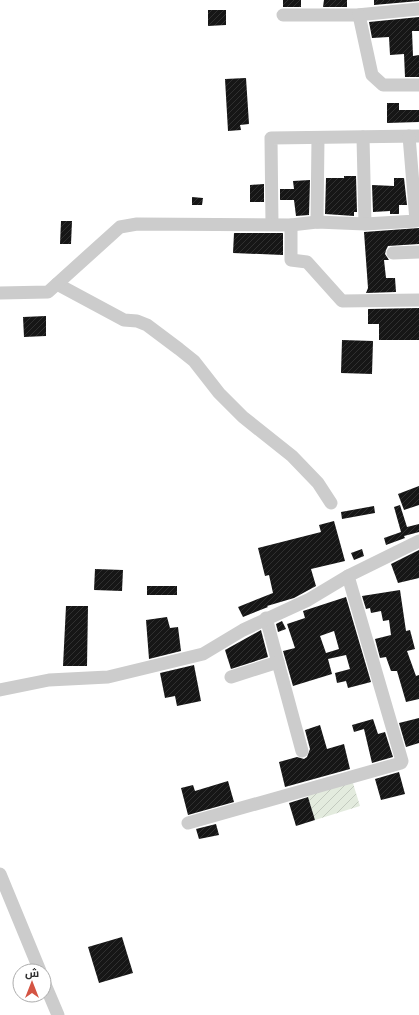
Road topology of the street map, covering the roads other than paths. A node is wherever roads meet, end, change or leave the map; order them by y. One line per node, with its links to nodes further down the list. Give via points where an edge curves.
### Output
1 (419, 8): 3 (street)
2 (283, 15): 3 (street)
3 (359, 15): 4 (street, via 372,75 383,85)
4 (419, 85)
5 (414, 136): 6 (street); 10 (street, via 416,221)
6 (362, 137): 7 (street); 10 (street)
7 (318, 138): 8 (street); 9 (street, via 271,138)
8 (317, 222): 10 (street); 11 (street)
9 (272, 224): 11 (street); 14 (street, via 137,224 120,227)
10 (365, 224)
11 (291, 225): 16 (street, via 291,260 307,262 342,301)
12 (419, 252): 13 (street)
13 (393, 253)
14 (57, 284): 15 (street, via 48,292); 17 (street, via 124,320 137,321 147,326 179,349 194,361 219,393 243,417 292,456 318,483)
15 (0, 293)
16 (419, 300)
17 (331, 503)
18 (419, 542): 19 (street)
19 (348, 576): 20 (street, via 308,600); 25 (street, via 402,761)
20 (266, 618): 21 (street); 23 (street, via 202,654 108,677 49,680)
21 (278, 662): 22 (street); 24 (street)
22 (231, 677)
23 (0, 690)
24 (302, 751)
25 (188, 823)
26 (0, 874): 27 (street)
27 (37, 963)
28 (52, 1001): 29 (street)
29 (58, 1015)

